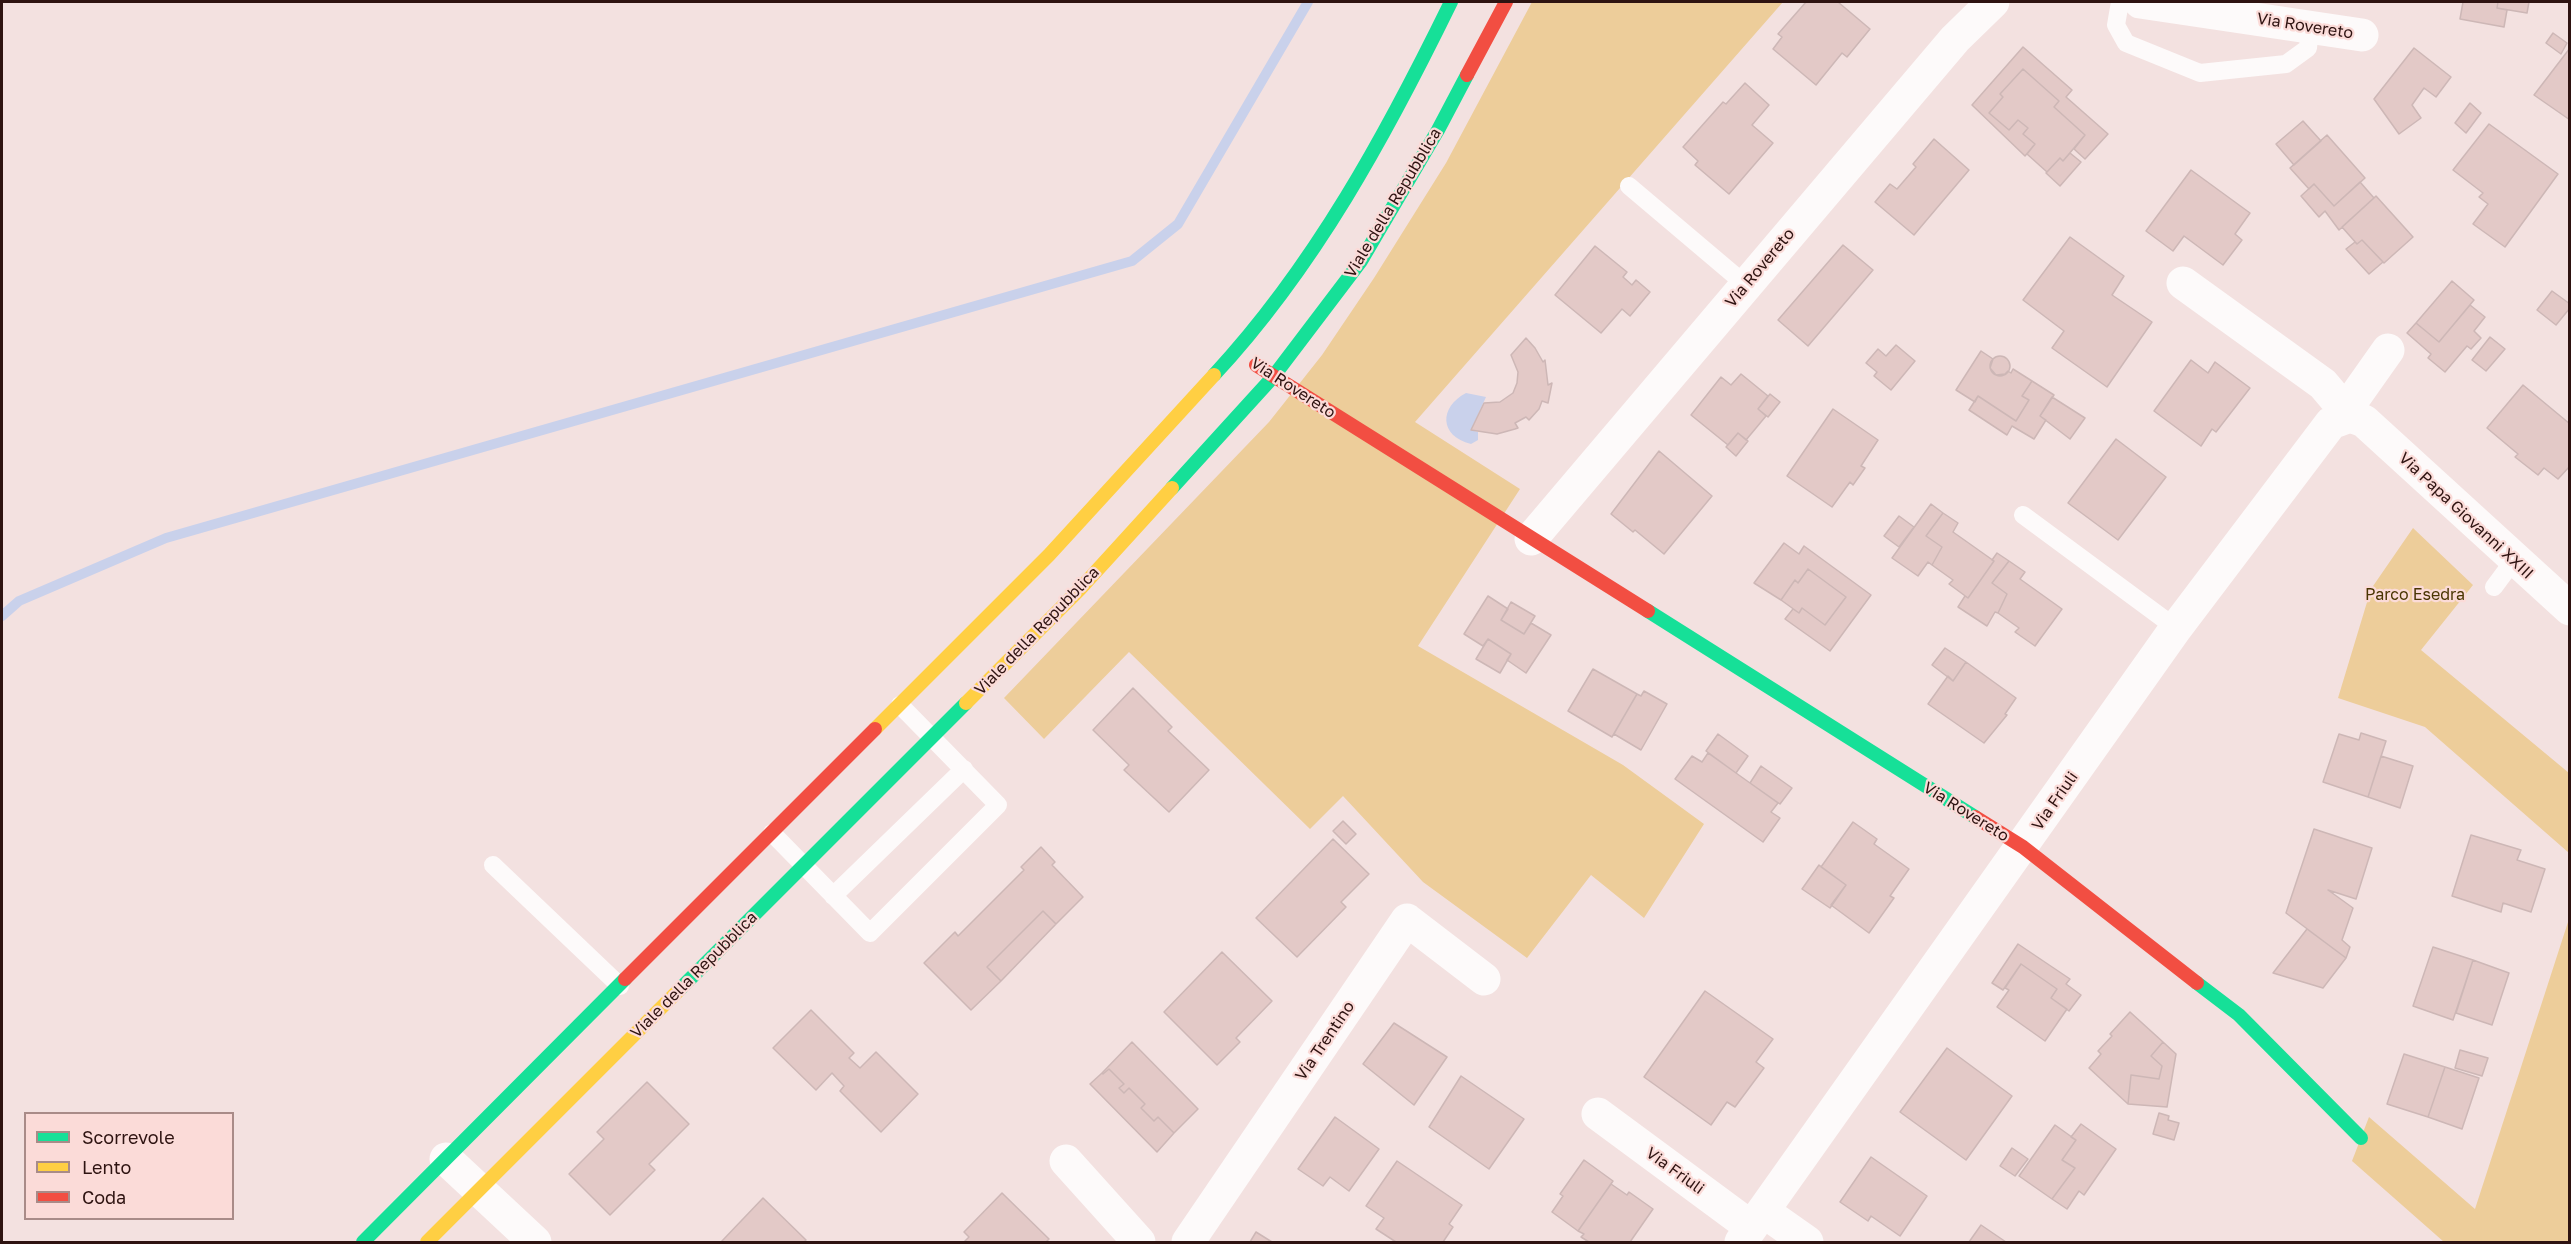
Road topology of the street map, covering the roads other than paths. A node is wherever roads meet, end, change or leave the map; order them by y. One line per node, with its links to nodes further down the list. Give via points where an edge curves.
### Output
1 (1451, 2): 12 (street, via 1399,108 1324,236)
2 (1506, 2): 13 (street, Viale della Repubblica, via 1438,130 1361,261)
3 (1993, 2): 10 (street, Via Rovereto, via 1955,39)
4 (2120, 2): 6 (lane, via 2116,25 2126,43 2200,73 2286,64 2308,48)
5 (2140, 2): 6 (street, Via Rovereto)
6 (2310, 27): 7 (street, Via Rovereto)
7 (2362, 35)
8 (1629, 186): 10 (lane)
9 (2183, 283): 14 (street, Via Papa Giovanni XXIII, via 2323,384)
10 (1746, 285): 16 (street, Via Rovereto)
11 (2388, 350): 14 (street, via 2352,401)
12 (1237, 351): 13 (street, Via Rovereto); 21 (street, via 1049,555)
13 (1273, 377): 16 (street, Via Rovereto); 22 (street, Viale della Repubblica, via 1080,589)
14 (2357, 419): 17 (street, Via Papa Giovanni XXIII); 20 (street, Via Friuli, via 2331,423)
15 (2023, 515): 20 (lane)
16 (1532, 539): 25 (street, Via Rovereto)
17 (2514, 560): 18 (lane); 19 (street, Via Papa Giovanni XXIII)
18 (2494, 587)
19 (2570, 609)
20 (2176, 628): 25 (street, Via Friuli)
21 (900, 705): 22 (lane); 24 (street)
22 (932, 737): 23 (lane); 27 (street, Viale della Repubblica)
23 (964, 769): 28 (lane); 28 (lane, via 998,805 870,933)
24 (772, 834): 27 (lane); 30 (street)
25 (2023, 847): 32 (street, Via Rovereto, via 2239,1015); 36 (street, Via Friuli)
26 (493, 865): 30 (lane)
27 (803, 866): 28 (lane); 35 (street, Viale della Repubblica)
28 (833, 896)
29 (1484, 979): 41 (street, Via Trentino, via 1407,920)
30 (620, 986): 33 (street)
31 (1598, 1114): 36 (street, Via Friuli)
32 (2361, 1138)
33 (446, 1160): 35 (street); 38 (street)
34 (1066, 1161): 40 (street)
35 (479, 1190): 37 (street); 39 (street, Viale della Repubblica)
36 (1752, 1227): 42 (street, Via Friuli)
37 (529, 1241)
38 (363, 1242)
39 (427, 1242)
40 (1139, 1242)
41 (1188, 1242)
42 (1807, 1242)

